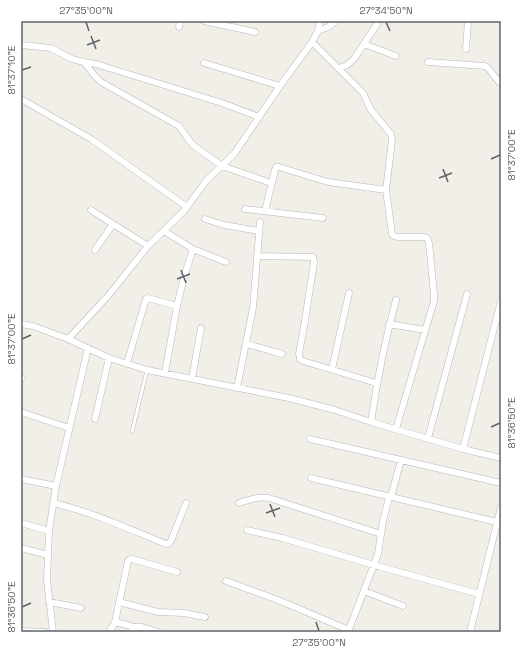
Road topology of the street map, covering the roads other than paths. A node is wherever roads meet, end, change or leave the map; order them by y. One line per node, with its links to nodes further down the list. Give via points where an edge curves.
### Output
1 (204, 21): 7 (street)
2 (320, 21): 6 (street)
3 (336, 21): 6 (street)
4 (468, 21): 11 (street)
5 (377, 24): 9 (street)
6 (318, 31): 8 (street)
7 (255, 32)
8 (312, 42): 16 (street); 18 (street)
9 (364, 44): 12 (street); 16 (street, via 354,59)
10 (21, 45): 13 (street, via 51,48)
11 (466, 49)
12 (396, 56)
13 (84, 62): 20 (street, via 222,103); 21 (street, via 101,82 179,126 193,145)
14 (428, 62): 17 (street, via 485,66)
15 (204, 63): 18 (street)
16 (339, 68): 23 (street, via 363,93 371,110 391,134)
17 (501, 83)
18 (280, 86): 20 (street)
19 (21, 99): 24 (street, via 91,139)
20 (259, 117): 21 (street, via 234,154)
21 (222, 166): 22 (street); 24 (street, via 206,181)
22 (271, 184): 23 (street, via 276,167 279,167 328,182); 27 (street)
23 (386, 190): 47 (street, via 391,231 394,236 424,237 428,240 434,301)
24 (187, 207): 32 (street)
25 (245, 209): 27 (street)
26 (91, 210): 31 (street)
27 (265, 212): 28 (street)
28 (323, 218)
29 (205, 219): 33 (street)
30 (260, 222): 33 (street)
31 (112, 224): 34 (street); 36 (street)
32 (164, 231): 34 (street); 35 (street)
33 (259, 231): 37 (street)
34 (148, 246): 48 (street, via 108,296)
35 (194, 249): 38 (street); 43 (street)
36 (95, 250)
37 (257, 256): 49 (street); 55 (street, via 313,257 310,294 299,354 303,361)
38 (226, 262)
39 (349, 293): 55 (street)
40 (467, 294): 67 (street)
41 (396, 300): 45 (street)
42 (501, 300): 68 (street)
43 (177, 306): 53 (street, via 146,299); 56 (street)
44 (21, 324): 48 (street)
45 (389, 324): 47 (street); 58 (street)
46 (201, 328): 57 (street)
47 (425, 330): 64 (street)
48 (68, 339): 50 (street)
49 (247, 344): 51 (street); 59 (street)
50 (88, 348): 52 (street); 63 (street)
51 (282, 354)
52 (109, 358): 53 (street); 61 (street)
53 (127, 363): 54 (street)
54 (147, 370): 56 (street); 65 (lane)
55 (332, 370): 58 (street)
56 (164, 373): 57 (street)
57 (192, 379): 59 (street)
58 (376, 383): 62 (street)
59 (237, 388): 62 (street, via 289,398)
60 (21, 412): 63 (street)
61 (95, 419)
62 (371, 422): 64 (street)
63 (69, 428): 74 (street)
64 (396, 429): 67 (street)
65 (132, 432)
66 (310, 438): 70 (street)
67 (428, 438): 68 (street)
68 (464, 449): 69 (street)
69 (501, 458)
70 (400, 460): 73 (street); 75 (street)
71 (311, 478): 75 (street)
72 (21, 479): 74 (street)
73 (501, 483)
74 (56, 486): 76 (street)
75 (390, 497): 81 (street); 84 (street)
76 (53, 503): 77 (street, via 98,517 166,544 171,541); 83 (street)
77 (186, 503)
78 (239, 503): 84 (street, via 269,498)
79 (501, 507): 81 (street)
80 (21, 522): 83 (street)
81 (497, 522): 91 (street)
82 (247, 530): 87 (street)
83 (49, 531): 86 (street)
84 (381, 534): 87 (street)
85 (21, 548): 86 (street)
86 (48, 555): 92 (street)
87 (374, 565): 90 (street); 91 (street)
88 (177, 572): 93 (street, via 130,559)
89 (226, 581): 100 (street)
90 (364, 591): 94 (street); 100 (street)
91 (479, 594): 105 (street)
92 (49, 602): 95 (street); 102 (street)
93 (119, 602): 96 (street, via 158,612); 97 (street)
94 (403, 606)
95 (81, 608)
96 (205, 617)
97 (114, 622): 98 (street); 103 (street)
98 (132, 629): 104 (street, via 142,627)
99 (21, 631): 101 (street)
100 (349, 631)
101 (45, 632)
102 (53, 632)
103 (109, 632)
104 (158, 632)
105 (470, 632)

